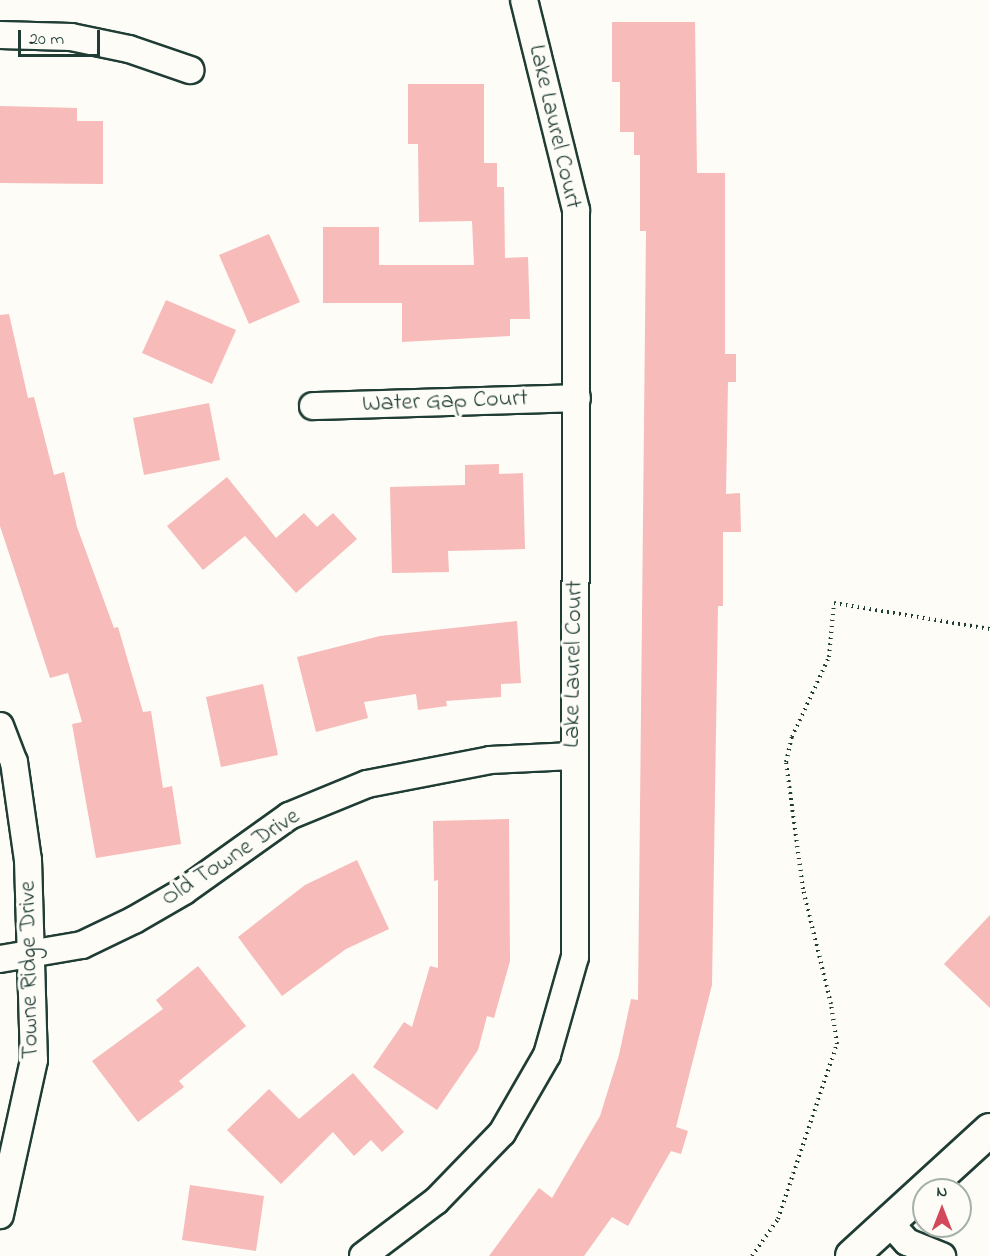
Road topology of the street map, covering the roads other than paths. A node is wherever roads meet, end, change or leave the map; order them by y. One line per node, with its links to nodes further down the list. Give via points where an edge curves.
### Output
1 (524, 0): 4 (street, Lake Laurel Court, via 576,210)
2 (0, 35): 3 (street, via 70,37 129,49)
3 (190, 70)
4 (577, 398): 5 (street, Water Gap Court); 7 (street, Lake Laurel Court)
5 (313, 406)
6 (0, 726): 8 (street, Towne Ridge Drive, via 14,762 28,860)
7 (573, 756): 8 (street, Old Towne Drive, via 490,760 367,784 289,816 184,891 134,921 82,945); 13 (street, Lake Laurel Court, via 575,957 546,1054 502,1133 436,1202)
8 (33, 956): 9 (street, Old Towne Drive); 11 (street, Towne Ridge Drive, via 34,1060)
9 (0, 959)
10 (990, 1130): 12 (street)
11 (0, 1215)
12 (888, 1221): 14 (street); 15 (street, via 907,1242)
13 (363, 1256)
14 (852, 1256)
15 (942, 1256)

